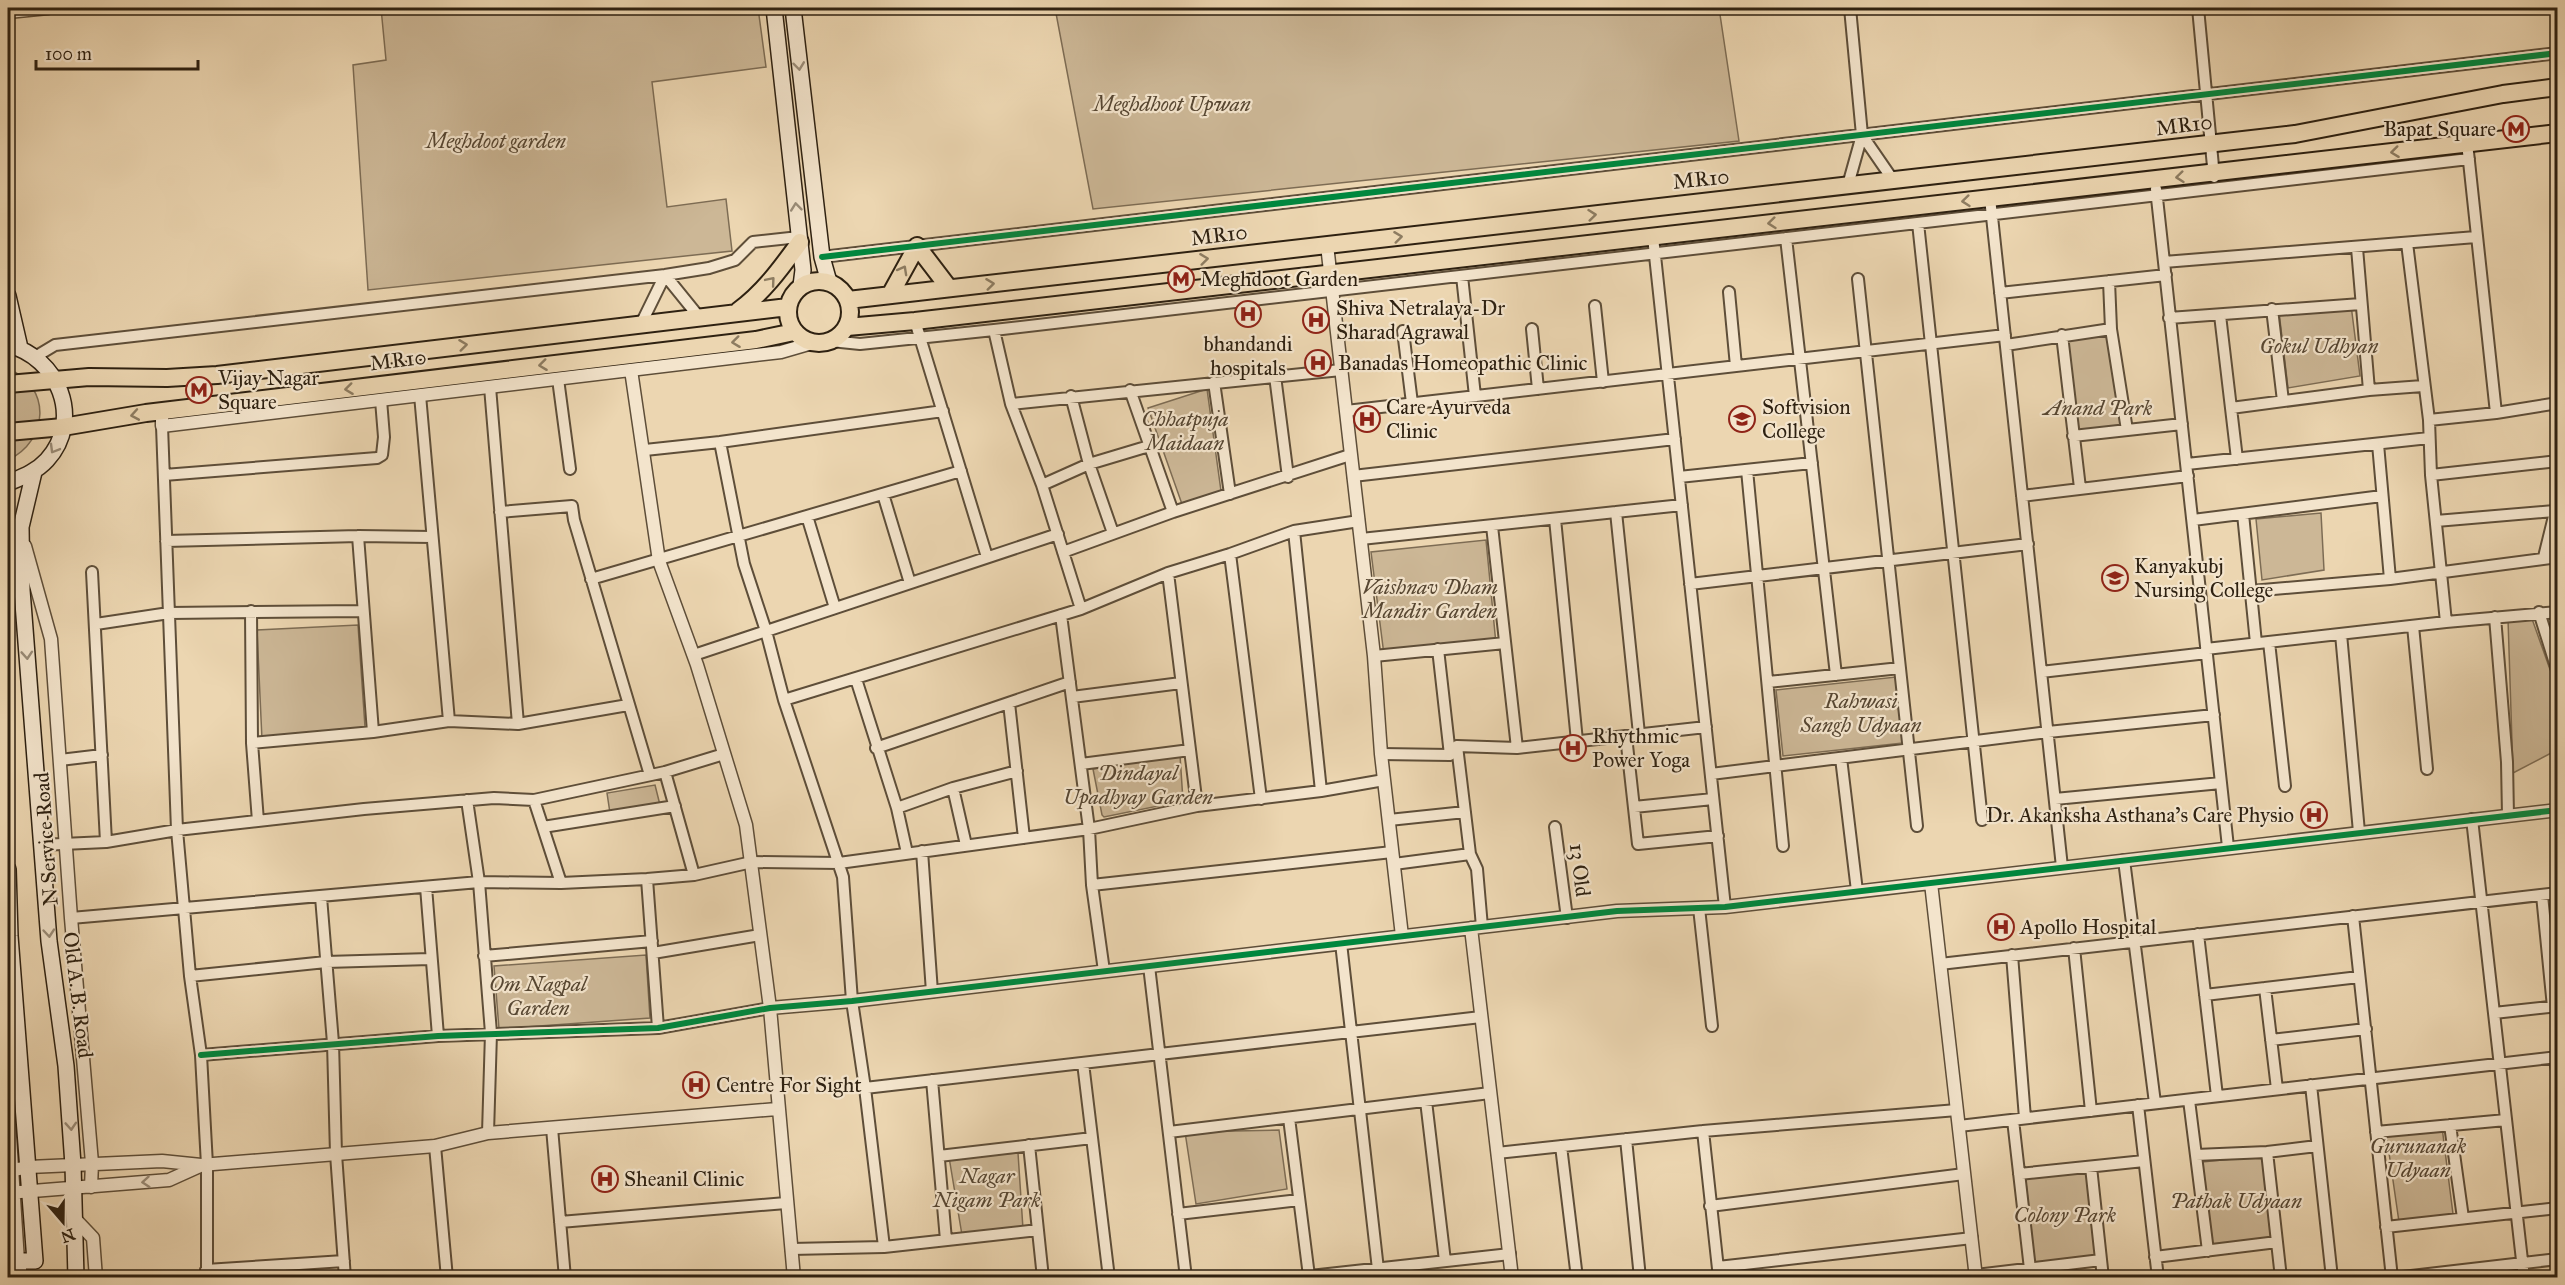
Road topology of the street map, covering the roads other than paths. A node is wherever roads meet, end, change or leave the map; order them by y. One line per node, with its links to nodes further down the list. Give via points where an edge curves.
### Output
1 (48, 8): 6 (street)
2 (774, 8): 22 (main road, one-way to 2)
3 (793, 8): 28 (main road, one-way to 28)
4 (1850, 8): 11 (street)
5 (2198, 8): 9 (street)
6 (8, 12)
7 (2558, 53): 9 (street)
8 (2558, 87): 12 (main road, MR10, via 2295,134)
9 (2206, 94): 11 (street); 12 (street)
10 (2558, 134): 13 (main road)
11 (1862, 135): 14 (street); 16 (street); 26 (street)
12 (2211, 144): 14 (main road, MR10); 15 (street)
13 (2468, 151): 15 (main road); 20 (street)
14 (1893, 180): 16 (main road, MR10)
15 (2214, 181): 17 (main road)
16 (1848, 185): 24 (main road, MR10, one-way to 16)
17 (2156, 187): 18 (main road); 29 (street)
18 (1991, 206): 19 (street); 25 (main road, one-way to 25); 41 (street)
19 (1918, 223): 21 (street); 66 (street)
20 (2476, 237): 23 (street); 97 (street)
21 (1786, 238): 25 (street); 70 (street)
22 (800, 239): 31 (street, via 753,242 735,260); 37 (main road); 49 (main road, one-way to 22, via 775,277)
23 (2408, 243): 27 (street); 81 (street)
24 (1327, 245): 30 (street); 38 (main road, MR10, one-way to 24)
25 (1654, 245): 30 (main road); 33 (street); 74 (street)
26 (917, 246): 28 (street); 38 (main road); 42 (main road, one-way to 26)
27 (2357, 248): 29 (street); 45 (street)
28 (822, 257): 36 (main road)
29 (2164, 262): 32 (street)
30 (1330, 274): 39 (street); 53 (main road)
31 (665, 275): 51 (street); 54 (street); 69 (street, via 55,345)
32 (2166, 275): 35 (street); 52 (street)
33 (1462, 276): 39 (street); 88 (street)
34 (1858, 279): 68 (street)
35 (2109, 281): 41 (street); 57 (street)
36 (829, 282): 37 (main road); 44 (main road)
37 (801, 286): 46 (main road)
38 (949, 288): 42 (main road, MR10)
39 (1332, 291): 58 (street); 73 (street)
40 (1729, 292): 71 (street)
41 (2000, 293): 63 (street)
42 (890, 295): 44 (main road, MR10)
43 (8, 296): 67 (main road)
44 (848, 300): 55 (main road)
45 (2361, 304): 48 (street); 85 (street)
46 (788, 306): 49 (main road, MR10); 60 (main road)
47 (1595, 306): 79 (street)
48 (2272, 309): 50 (street); 90 (street)
49 (735, 314): 51 (main road, MR10)
50 (2220, 315): 52 (street); 94 (street)
51 (699, 317): 54 (main road, MR10)
52 (2169, 318): 100 (street)
53 (915, 321): 55 (main road); 62 (street)
54 (641, 324): 77 (main road, MR10, one-way to 54, via 217,375)
55 (847, 327): 64 (main road)
56 (1533, 329): 83 (street)
57 (2111, 329): 61 (street); 102 (street)
58 (994, 330): 62 (street); 92 (street)
59 (1403, 331): 93 (street)
60 (794, 332): 65 (main road); 98 (main road, MR10, one-way to 98)
61 (2062, 335): 63 (street); 104 (street)
62 (919, 338): 64 (street, via 860,344); 95 (street)
63 (2005, 340): 66 (street); 132 (street)
64 (831, 341): 65 (main road)
65 (812, 343): 72 (street, via 781,352)
66 (1931, 344): 68 (street); 158 (street)
67 (14, 347): 69 (main road)
68 (1866, 351): 70 (street); 164 (street)
69 (35, 357): 77 (main road)
70 (1800, 359): 71 (street); 114 (street)
71 (1736, 366): 74 (street)
72 (631, 370): 76 (street); 110 (street)
73 (1341, 370): 75 (street); 96 (street)
74 (1668, 374): 79 (street); 106 (street)
75 (1275, 376): 78 (street); 125 (street)
76 (558, 379): 82 (street); 117 (street)
77 (56, 380): 80 (main road, MR10); 101 (main road, via 64,407)
78 (1214, 382): 84 (street); 131 (street)
79 (1603, 382): 83 (street)
80 (8, 384)
81 (2423, 386): 85 (street); 99 (street)
82 (490, 387): 86 (street); 137 (street)
83 (1538, 389): 88 (street)
84 (1130, 390): 87 (street); 109 (street)
85 (2369, 390): 90 (street)
86 (420, 395): 89 (street); 153 (street)
87 (1071, 396): 92 (street); 115 (street)
88 (1475, 396): 93 (street)
89 (381, 400): 98 (street); 121 (street, via 384,437 382,455 378,458)
90 (2283, 401): 94 (street)
91 (2558, 403): 97 (street)
92 (1011, 404): 128 (street)
93 (1412, 404): 96 (street)
94 (2231, 408): 112 (street)
95 (943, 411): 107 (street); 119 (street)
96 (1346, 411): 111 (street)
97 (2496, 413): 99 (street)
98 (162, 418): 101 (main road, MR10, one-way to 101); 121 (street)
99 (2429, 420): 105 (street)
100 (2182, 424): 102 (street); 116 (street)
101 (63, 427): 103 (main road, MR10); 120 (main road, one-way to 120, via 48,460)
102 (2127, 430): 104 (street)
103 (8, 432)
104 (2073, 436): 129 (street)
105 (2429, 438): 108 (street); 122 (street)
106 (1675, 439): 123 (street); 126 (street)
107 (720, 442): 110 (street); 152 (street)
108 (2378, 444): 112 (street); 133 (street)
109 (1149, 446): 115 (street); 138 (street)
110 (645, 450): 163 (street)
111 (1350, 455): 123 (street); 125 (street)
112 (2238, 459): 116 (street)
113 (2558, 461): 122 (street)
114 (1812, 463): 118 (street); 165 (street)
115 (1089, 464): 128 (street); 150 (street)
116 (2187, 464): 124 (street)
117 (570, 469)
118 (1747, 470): 126 (street); 169 (street)
119 (961, 471): 130 (street); 160 (street)
120 (34, 472): 127 (main road); 147 (main road, Old A. B. Road)
121 (164, 475): 155 (street)
122 (2431, 475): 145 (street)
123 (1353, 476): 144 (street)
124 (2188, 476): 129 (street); 143 (street)
125 (1288, 477): 131 (street)
126 (1679, 477): 135 (street)
127 (8, 483)
128 (1042, 485): 149 (street)
129 (2080, 488): 132 (street)
130 (883, 494): 141 (street); 172 (street)
131 (1230, 494): 138 (street)
132 (2022, 496): 156 (street)
133 (2382, 496): 140 (street); 171 (street)
134 (2558, 500): 136 (street)
135 (1682, 505): 139 (street); 173 (street)
136 (2554, 511): 145 (street); 161 (street)
137 (500, 512): 170 (street, via 573,506); 210 (street)
138 (1173, 512): 150 (street)
139 (1616, 512): 142 (street); 214 (street)
140 (2243, 514): 143 (street); 174 (street)
141 (807, 516): 152 (street); 175 (street)
142 (1555, 519): 146 (street); 216 (street)
143 (2193, 520): 193 (street)
144 (1359, 521): 148 (street); 154 (street)
145 (2436, 521): 167 (street)
146 (1492, 526): 154 (street); 190 (street)
147 (21, 527): 229 (street, N Service Road, via 51,639); 268 (main road, Old A. B. Road, one-way to 268)
148 (1294, 531): 159 (street); 241 (street)
149 (1058, 534): 157 (street); 160 (street)
150 (1113, 534): 157 (street)
151 (358, 536): 153 (street); 155 (street); 178 (street)
152 (738, 536): 163 (street); 187 (street)
153 (432, 537): 209 (street)
154 (1361, 540): 195 (street)
155 (166, 541): 181 (street)
156 (2028, 544): 158 (street); 197 (street)
157 (1063, 552): 176 (street)
158 (1953, 553): 164 (street); 217 (street)
159 (1230, 554): 168 (street); 242 (street)
160 (987, 557): 172 (street)
161 (2544, 557): 162 (street); 167 (street)
162 (2558, 557)
163 (659, 561): 170 (street); 194 (street)
164 (1889, 561): 165 (street); 196 (street)
165 (1823, 569): 169 (street); 199 (street)
166 (92, 572): 185 (street)
167 (2441, 572): 171 (street); 184 (street)
168 (1168, 573): 176 (street); 203 (street)
169 (1757, 576): 173 (street); 202 (street)
170 (591, 579): 207 (street)
171 (2390, 579): 174 (street)
172 (910, 583): 175 (street)
173 (1690, 584): 211 (street)
174 (2252, 591): 191 (street)
175 (835, 608): 187 (street)
176 (1081, 609): 182 (street)
177 (251, 611): 178 (street); 181 (street); 218 (street)
178 (363, 611): 212 (street)
179 (2539, 612): 180 (street); 183 (street); 198 (street)
180 (2558, 612)
181 (169, 613): 185 (street); 262 (street)
182 (1061, 615): 200 (street); 201 (street)
183 (2495, 617): 184 (street); 253 (street)
184 (2446, 622): 186 (street)
185 (96, 624): 226 (street)
186 (2413, 626): 188 (street); 232 (street)
187 (766, 631): 194 (street); 205 (street)
188 (2341, 634): 189 (street); 263 (street)
189 (2269, 642): 191 (street); 239 (street)
190 (1505, 643): 192 (street); 221 (street)
191 (2256, 644): 193 (street)
192 (1438, 649): 195 (street); 227 (street)
193 (2207, 651): 197 (street); 208 (street)
194 (694, 655): 224 (street)
195 (1374, 656): 225 (street)
196 (1900, 668): 199 (street); 222 (street)
197 (2041, 672): 213 (street)
198 (2558, 673)
199 (1836, 675): 202 (street)
200 (856, 679): 205 (street); 220 (street)
201 (1070, 682): 204 (street); 206 (street)
202 (1768, 682): 231 (street)
203 (1181, 683): 204 (street); 223 (street)
204 (1072, 697): 230 (street)
205 (784, 700): 278 (street)
206 (1009, 703): 220 (street); 233 (street)
207 (628, 705): 210 (street); 236 (street)
208 (2214, 715): 213 (street); 238 (street)
209 (448, 721): 210 (street); 212 (street)
210 (518, 724)
211 (1706, 727): 214 (street); 235 (street)
212 (373, 732): 218 (street)
213 (2048, 732): 217 (street); 244 (street)
214 (1639, 735): 215 (street)
215 (1626, 736): 216 (street); 250 (street)
216 (1577, 741): 221 (street)
217 (1974, 741): 222 (street); 256 (street)
218 (252, 743): 257 (street)
219 (1457, 746): 221 (street); 227 (street); 252 (street)
220 (876, 748): 249 (street)
221 (1517, 748)
222 (1909, 749): 228 (street); 258 (street)
223 (1190, 750): 230 (street); 248 (street)
224 (724, 754): 234 (street); 277 (street, via 746,825)
225 (1381, 754): 227 (street); 237 (street)
226 (102, 755): 229 (street); 266 (street)
227 (1450, 755)
228 (1841, 758): 231 (street); 288 (street)
229 (60, 760): 267 (street, N Service Road)
230 (1081, 764): 261 (street)
231 (1776, 766): 235 (street); 270 (street)
232 (2427, 769)
233 (1017, 771): 240 (street); 265 (street)
234 (665, 772): 236 (street); 247 (street)
235 (1711, 774): 243 (street)
236 (650, 775): 246 (street)
237 (1384, 780): 241 (street); 255 (street)
238 (2221, 783): 244 (street); 271 (street)
239 (2285, 786)
240 (953, 788): 249 (street); 269 (street)
241 (1321, 791): 242 (street)
242 (1261, 799): 248 (street)
243 (1713, 799): 250 (street); 264 (street)
244 (2055, 799): 279 (street)
245 (467, 800): 246 (street); 257 (street); 283 (street)
246 (534, 800): 259 (street)
247 (675, 806): 259 (street); 281 (street)
248 (1197, 806): 261 (street)
249 (897, 807): 273 (street)
250 (1634, 807): 264 (street, via 1638,844)
251 (2558, 810): 253 (street)
252 (1465, 812): 255 (street); 274 (street)
253 (2508, 815): 254 (street)
254 (2472, 819): 263 (street); 292 (street)
255 (1389, 820): 275 (street)
256 (1982, 820)
257 (258, 821): 262 (street)
258 (1917, 826)
259 (543, 827): 284 (street)
260 (1555, 827): 298 (street, 13 Old)
261 (1089, 829): 265 (street); 286 (street)
262 (177, 831): 266 (street); 294 (street)
263 (2359, 832): 271 (street)
264 (1718, 836): 293 (street)
265 (1024, 837): 269 (street)
266 (106, 842): 267 (street)
267 (67, 844): 268 (street); 297 (street, N Service Road)
268 (41, 845): 381 (main road, Old A. B. Road, one-way to 381)
269 (966, 845): 272 (street)
270 (1784, 846)
271 (2228, 847): 276 (street)
272 (922, 851): 273 (street); 319 (street)
273 (907, 853): 278 (street)
274 (1470, 854): 275 (street); 299 (street, via 1477,869)
275 (1393, 858): 286 (street); 303 (street)
276 (2124, 860): 279 (street); 305 (street)
277 (752, 862): 278 (street); 281 (street); 301 (street)
278 (838, 863): 321 (street, via 843,876)
279 (2062, 867): 285 (street)
280 (8, 869): 302 (main road)
281 (694, 875): 282 (street)
282 (648, 879): 284 (street); 304 (street)
283 (479, 882): 284 (street); 287 (street); 309 (street)
284 (561, 883)
285 (1931, 883): 288 (street); 313 (street)
286 (1092, 885): 315 (street)
287 (426, 887): 291 (street); 311 (street)
288 (1857, 891): 293 (street)
289 (2558, 893): 290 (street)
290 (2542, 895): 292 (street); 322 (street)
291 (321, 897): 294 (street); 312 (street)
292 (2481, 902): 296 (street); 324 (street)
293 (1725, 907): 295 (street)
294 (184, 908): 297 (street); 316 (street)
295 (1699, 908): 298 (street, via 1617,911); 326 (street)
296 (2353, 916): 300 (street); 317 (street)
297 (71, 918): 380 (street, N Service Road)
298 (1566, 918): 299 (street)
299 (1476, 927): 303 (street); 325 (street)
300 (2198, 934): 305 (street); 320 (street)
301 (760, 935): 308 (street); 323 (street)
302 (9, 936): 383 (main road)
303 (1402, 936): 306 (street)
304 (652, 941): 308 (street); 309 (street)
305 (2134, 941): 307 (street); 349 (street)
306 (1341, 943): 314 (street); 329 (street)
307 (2074, 948): 310 (street); 355 (street)
308 (653, 953): 327 (street)
309 (484, 956): 330 (street)
310 (2012, 956): 313 (street); 357 (street)
311 (430, 958): 312 (street); 331 (street)
312 (326, 962): 316 (street); 333 (street)
313 (1940, 964): 354 (street)
314 (1149, 966): 315 (street); 334 (street)
315 (1104, 971): 319 (street)
316 (190, 976): 335 (street)
317 (2359, 977): 318 (street); 328 (street)
318 (2265, 988): 320 (street); 332 (street)
319 (932, 992): 321 (street)
320 (2205, 994): 346 (street)
321 (852, 1001): 323 (street); 343 (street)
322 (2555, 1006): 324 (street)
323 (770, 1008): 327 (street); 352 (street)
324 (2494, 1013): 338 (street)
325 (1481, 1017): 329 (street); 345 (street)
326 (1712, 1026)
327 (658, 1028): 330 (street)
328 (2366, 1029): 332 (street); 340 (street)
329 (1351, 1032): 334 (street); 353 (street)
330 (490, 1033): 331 (street); 367 (street)
331 (438, 1036): 333 (street)
332 (2271, 1040): 344 (street)
333 (333, 1043): 335 (street); 376 (street)
334 (1160, 1054): 337 (street); 365 (street)
335 (201, 1055): 382 (street)
336 (2556, 1057): 338 (street); 339 (street)
337 (1083, 1063): 341 (street); 368 (street)
338 (2500, 1064): 340 (street); 359 (street)
339 (2558, 1078)
340 (2370, 1079): 342 (street); 366 (street)
341 (933, 1080): 343 (street); 378 (street)
342 (2311, 1085): 344 (street); 373 (street)
343 (865, 1088): 407 (street)
344 (2277, 1089): 346 (street)
345 (1490, 1093): 348 (street); 375 (street)
346 (2217, 1096): 347 (street)
347 (2189, 1100): 349 (street); 377 (street)
348 (1426, 1101): 353 (street); 416 (street)
349 (2155, 1103): 350 (street)
350 (2138, 1105): 355 (street); 379 (street)
351 (8, 1107): 360 (street)
352 (777, 1109): 363 (street); 393 (street)
353 (1360, 1109): 356 (street); 420 (street)
354 (1957, 1110): 362 (street); 364 (street)
355 (2091, 1111): 357 (street)
356 (1289, 1118): 365 (street); 392 (street)
357 (2025, 1118): 358 (street)
358 (2013, 1120): 362 (street); 387 (street)
359 (2506, 1120): 361 (street); 396 (street)
360 (8, 1125): 385 (street)
361 (2450, 1125): 366 (street); 399 (street)
362 (1959, 1126): 386 (street)
363 (552, 1128): 367 (street); 400 (street)
364 (1703, 1131): 369 (street); 394 (street)
365 (1169, 1132): 397 (street)
366 (2376, 1132): 401 (street)
367 (488, 1133): 371 (street)
368 (1092, 1138): 370 (street); 432 (street)
369 (1626, 1139): 372 (street); 437 (street)
370 (1029, 1145): 378 (street); 402 (street)
371 (435, 1146): 376 (street); 428 (street)
372 (1561, 1146): 375 (street); 436 (street)
373 (2316, 1146): 374 (street); 441 (street)
374 (2267, 1152): 377 (street); 406 (street)
375 (1497, 1153): 410 (street)
376 (336, 1154): 382 (street); 415 (street)
377 (2196, 1155): 409 (street)
378 (939, 1156): 405 (street)
379 (2144, 1161): 384 (street); 411 (street)
380 (93, 1163): 381 (street); 382 (street, via 162,1161); 388 (street, N Service Road)
381 (73, 1165): 383 (street); 389 (main road, Old A. B. Road)
382 (204, 1165): 388 (street, one-way to 388, via 169,1180); 421 (street)
383 (29, 1167): 385 (street); 390 (main road)
384 (2091, 1167): 387 (street); 413 (street)
385 (10, 1171): 391 (street)
386 (1964, 1174): 394 (street); 404 (street)
387 (2019, 1174): 418 (street)
388 (91, 1187): 389 (street)
389 (74, 1188): 390 (street); 398 (main road)
390 (30, 1190): 391 (street); 414 (main road, via 35,1261)
391 (11, 1192): 414 (street)
392 (1299, 1200): 397 (street); 422 (street)
393 (786, 1203): 400 (street); 408 (street)
394 (1710, 1206): 419 (street)
395 (2558, 1208): 396 (street)
396 (2517, 1212): 399 (street); 417 (street)
397 (1178, 1214): 433 (street)
398 (75, 1218): 425 (main road); 426 (street, via 93,1238)
399 (2463, 1218): 401 (street)
400 (560, 1222): 429 (street)
401 (2386, 1227): 442 (street)
402 (1038, 1230): 405 (street); 431 (street)
403 (8, 1233): 414 (street)
404 (1972, 1238): 419 (street); 423 (street)
405 (946, 1240): 407 (street)
406 (2277, 1242): 409 (street); 440 (street)
407 (884, 1247): 408 (street)
408 (791, 1249): 430 (street)
409 (2208, 1251): 411 (street)
410 (1510, 1254): 416 (street); 435 (street)
411 (2156, 1257): 439 (street)
412 (2558, 1259): 417 (street)
413 (2101, 1260): 418 (street); 438 (street)
414 (18, 1261): 424 (main road)
415 (344, 1261): 421 (street); 427 (street)
416 (1445, 1261): 420 (street)
417 (2522, 1263): 442 (street); 443 (street)
418 (2030, 1269): 423 (street)
419 (1719, 1272)
420 (1378, 1273): 422 (street)
421 (206, 1274)
422 (1309, 1276): 434 (street)
423 (1976, 1276)
424 (19, 1278)
425 (76, 1278)
426 (96, 1278)
427 (345, 1278)
428 (447, 1278)
429 (565, 1278)
430 (794, 1278)
431 (1043, 1278)
432 (1109, 1278)
433 (1186, 1278)
434 (1292, 1278)
435 (1512, 1278)
436 (1576, 1278)
437 (1640, 1278)
438 (2103, 1278)
439 (2158, 1278)
440 (2281, 1278)
441 (2332, 1278)
442 (2393, 1278)
443 (2524, 1278)

